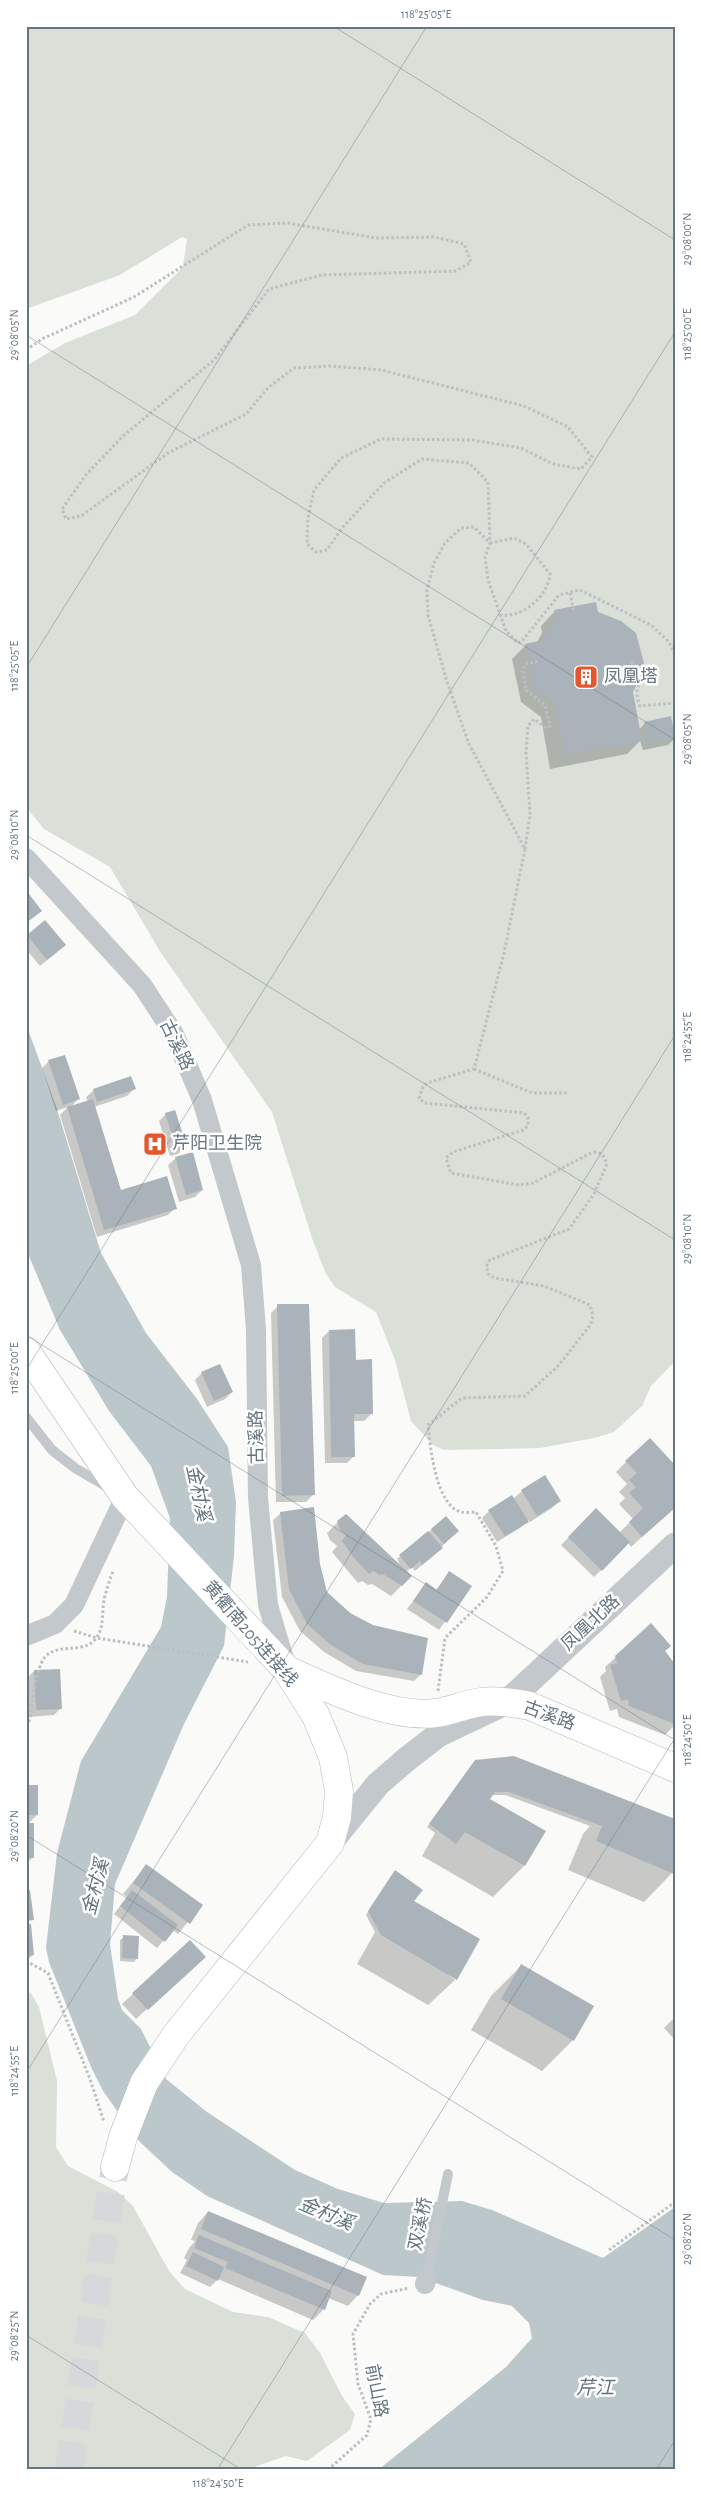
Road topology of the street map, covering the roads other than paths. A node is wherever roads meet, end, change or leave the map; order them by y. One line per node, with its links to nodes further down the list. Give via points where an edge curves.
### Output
1 (26, 858): 7 (street, 古溪路, via 142,985 174,1034 202,1100 250,1265 256,1330 258,1498 268,1604)
2 (26, 1351): 4 (main road, 黄衢南205连接线)
3 (26, 1417): 4 (lane, via 52,1450 75,1468)
4 (125, 1497): 6 (street, via 74,1605 55,1624); 7 (main road, 黄衢南205连接线)
5 (675, 1545): 8 (street, 凤凰北路)
6 (26, 1636)
7 (287, 1670): 8 (main road, 古溪路, via 347,1696 404,1711 436,1713 481,1702); 10 (main road, 黄衢南205连接线, via 316,1716 333,1757 339,1791)
8 (506, 1702): 9 (main road, 古溪路, via 530,1706); 10 (street, 凤凰北路, via 438,1735 407,1759 378,1784)
9 (675, 1768)
10 (330, 1843): 11 (main road, 黄衢南205连接线, via 176,2035 144,2083 122,2137)
11 (115, 2168)
12 (448, 2174): 13 (lane, 双溪桥)
13 (425, 2283)

